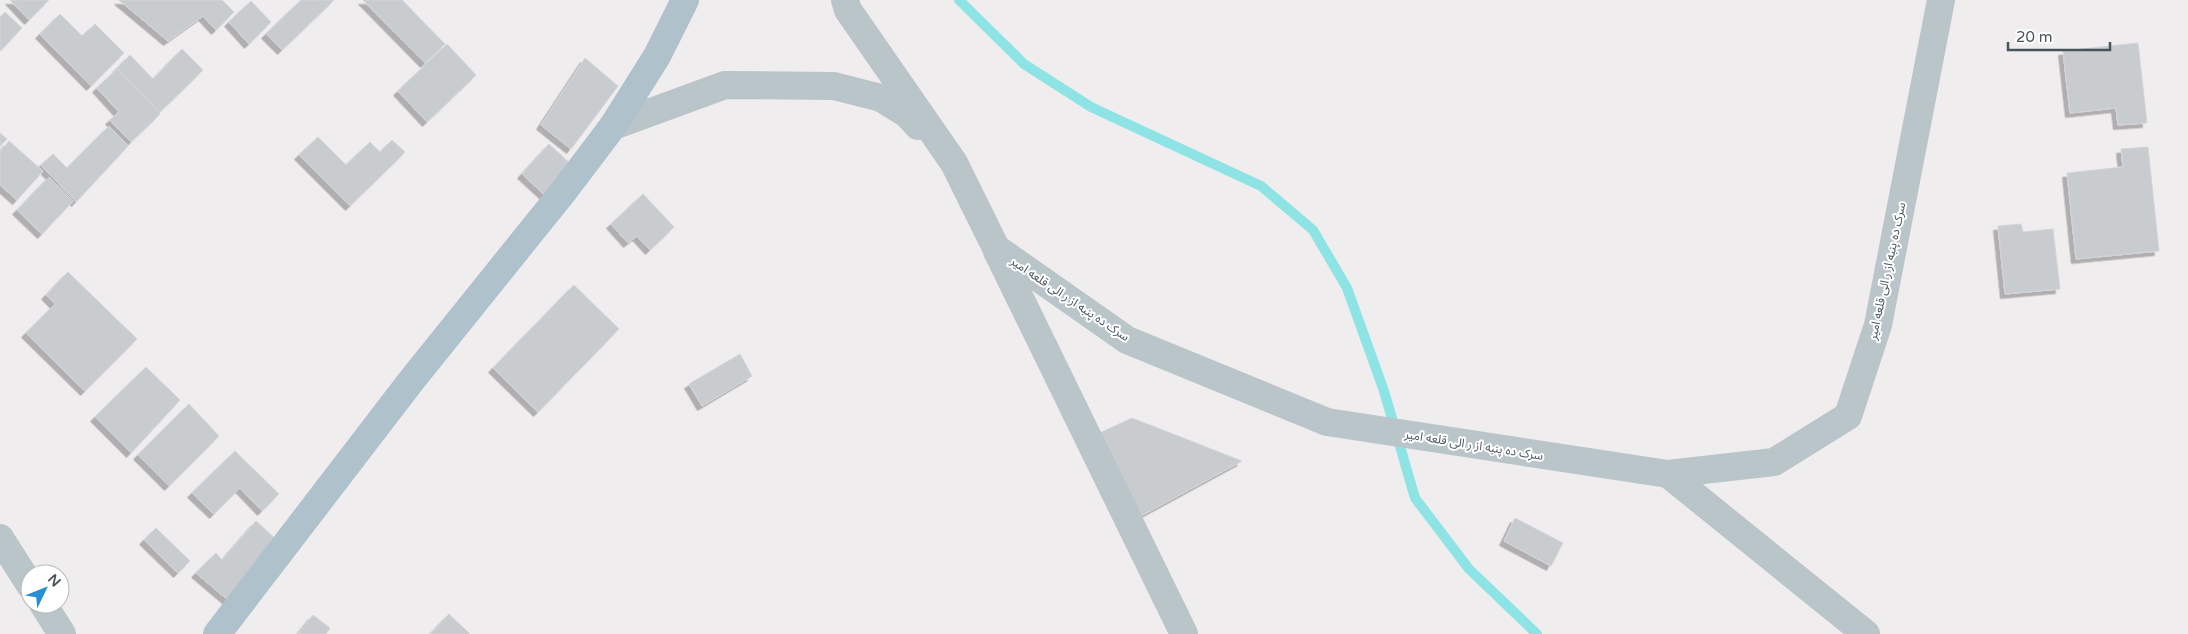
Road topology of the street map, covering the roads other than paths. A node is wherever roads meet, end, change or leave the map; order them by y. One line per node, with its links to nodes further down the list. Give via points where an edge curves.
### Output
1 (685, 0): 4 (main road, via 657,56)
2 (845, 0): 5 (street, سرک ده پنبه از ر الی قلعه امیر, via 848,10)
3 (1942, 0): 7 (street, سرک ده پنبه از ر الی قلعه امیر, via 1878,325 1848,416 1774,462)
4 (613, 126): 5 (street, via 725,85 834,86 881,98 907,114); 12 (main road, via 411,381)
5 (954, 163): 6 (street, سرک ده پنبه از ر الی قلعه امیر)
6 (996, 248): 7 (street, سرک ده پنبه از ر الی قلعه امیر, via 1127,340 1327,422); 13 (street)
7 (1668, 474): 14 (street)
8 (0, 538): 9 (street)
9 (20, 569)
10 (49, 614): 11 (street)
11 (62, 634)
12 (217, 634)
13 (1184, 634)
14 (1866, 634)

